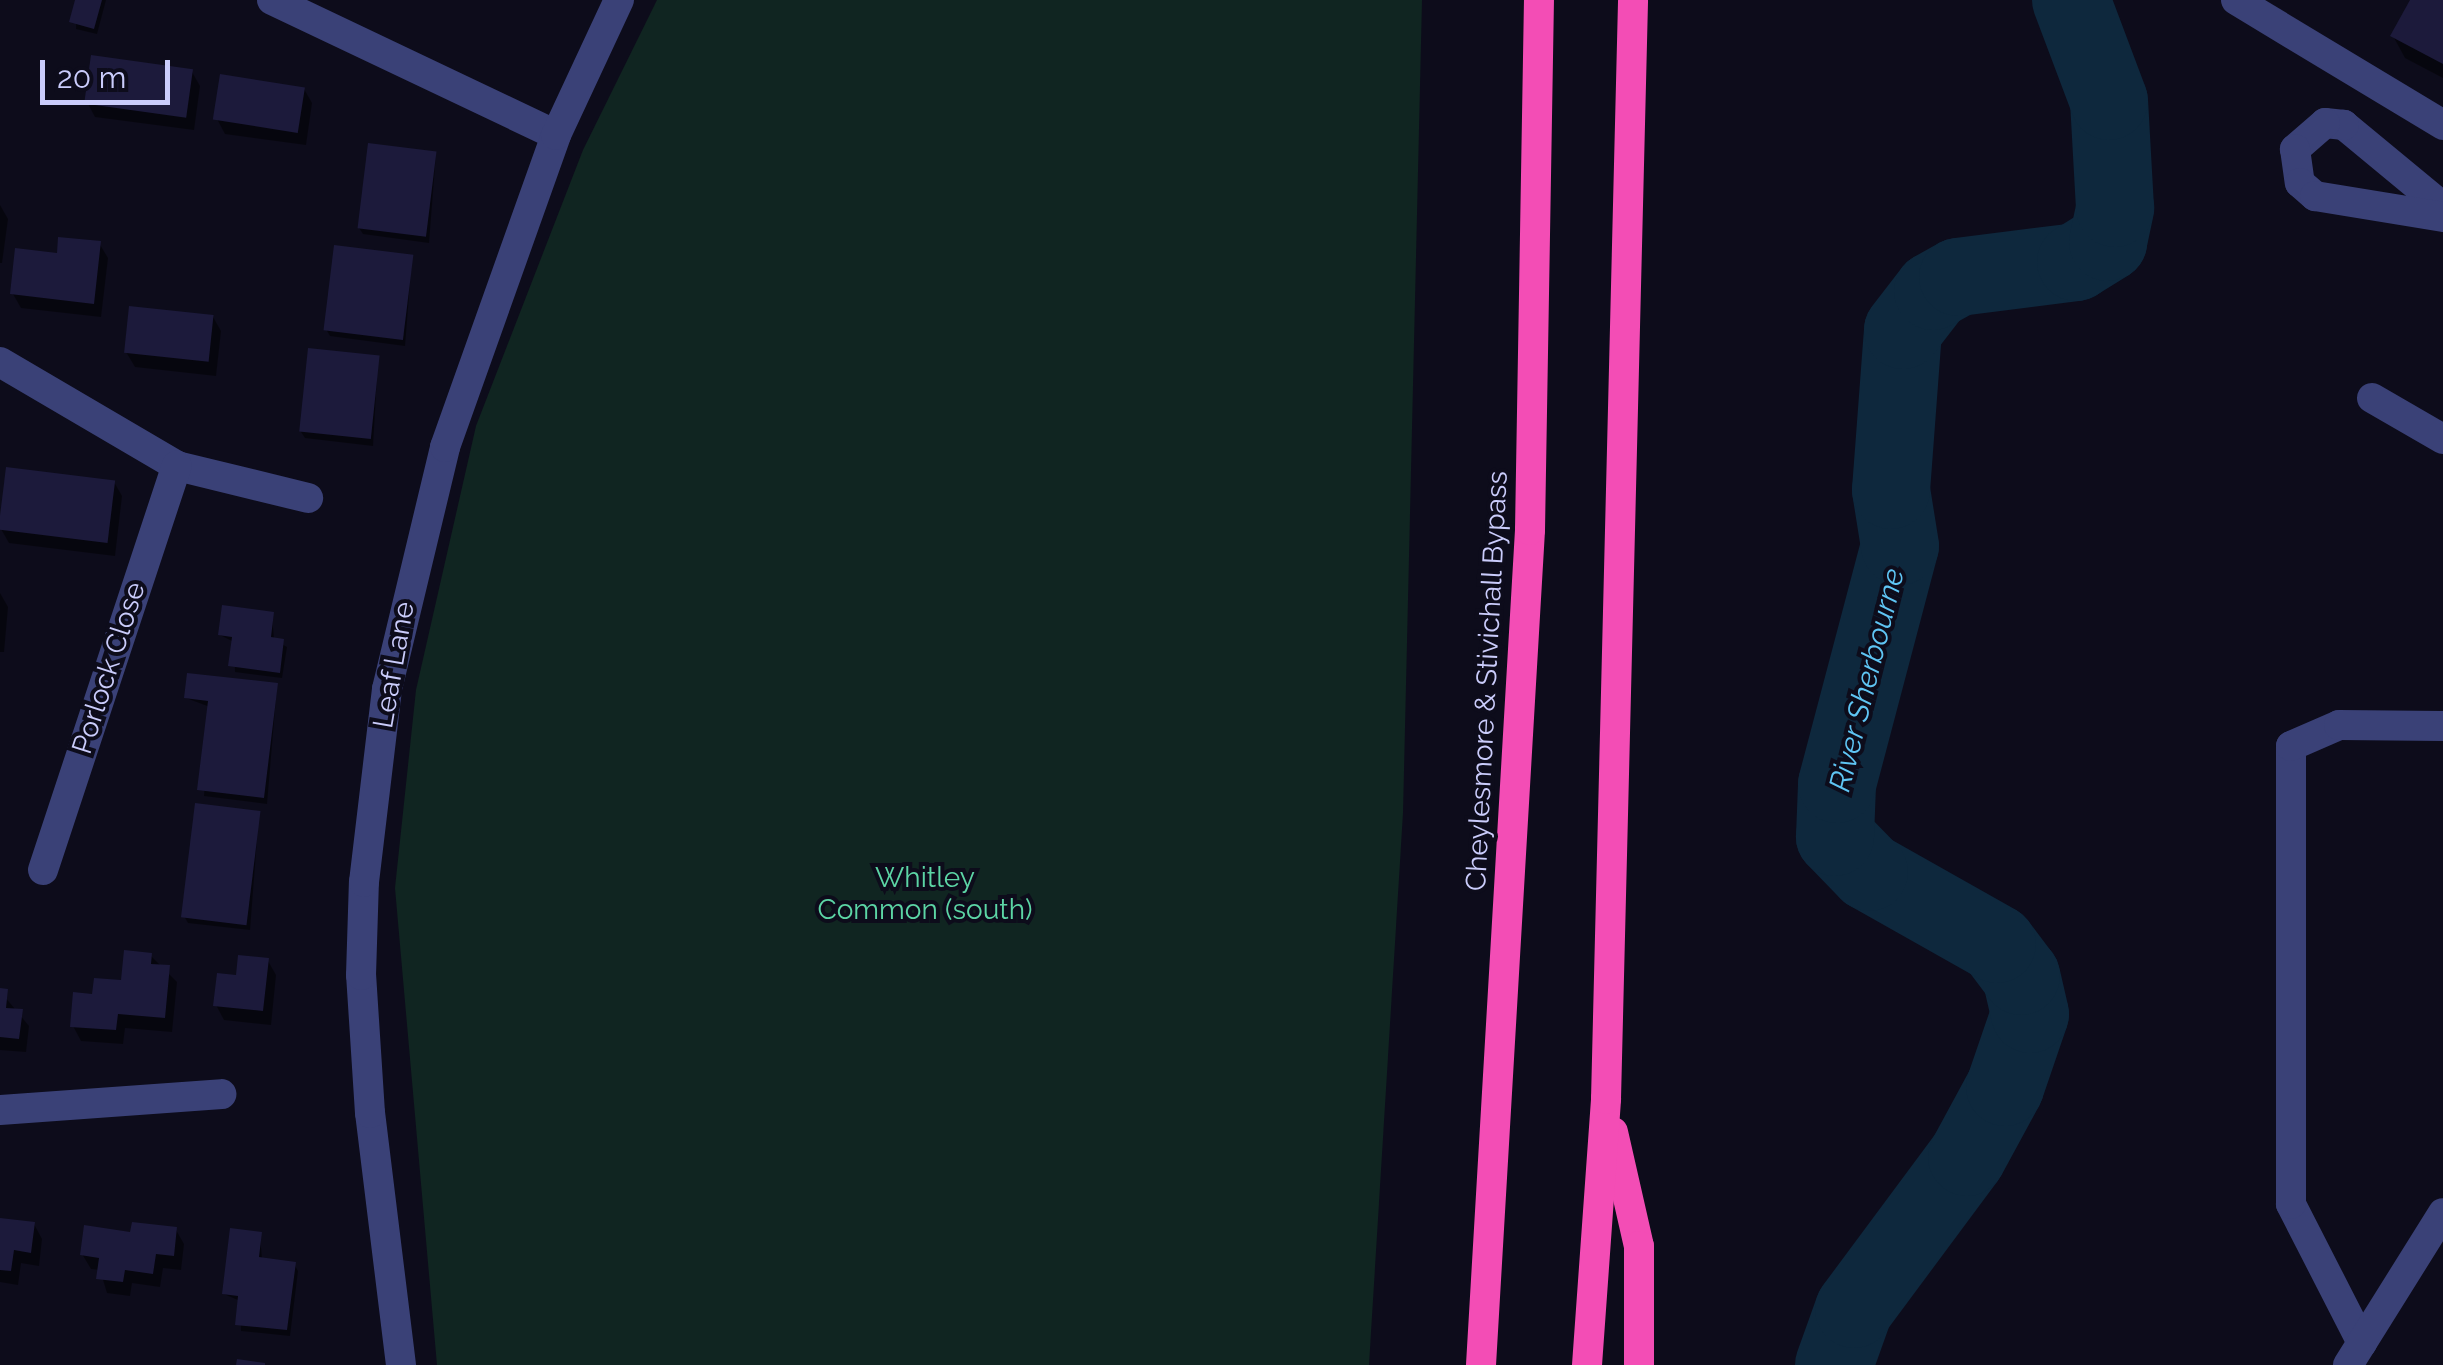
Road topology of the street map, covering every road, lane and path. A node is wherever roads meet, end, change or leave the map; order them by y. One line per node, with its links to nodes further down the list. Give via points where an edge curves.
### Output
1 (272, 0): 7 (street)
2 (619, 0): 7 (street, Leaf Lane)
3 (1539, 0): 23 (highway, Cheylesmore & Stivichall Bypass, via 1530,530)
4 (1633, 0): 18 (highway)
5 (2236, 0): 6 (street)
6 (2443, 125)
7 (556, 135): 22 (street, Leaf Lane, via 430,496 383,723 361,975 370,1113)
8 (2443, 207): 9 (street, via 2344,125 2325,123 2295,149 2300,183 2316,196)
9 (2443, 217)
10 (0, 362): 13 (street)
11 (2372, 398): 12 (street)
12 (2443, 439)
13 (177, 466): 14 (street); 16 (street, Porlock Close)
14 (308, 498)
15 (2443, 726): 21 (street, via 2338,725 2291,746 2292,1204)
16 (43, 870)
17 (221, 1094): 19 (street)
18 (1606, 1100): 24 (highway); 25 (highway, via 1639,1246)
19 (0, 1110)
20 (2443, 1213): 21 (street)
21 (2355, 1354)
22 (401, 1365)
23 (1481, 1365)
24 (1587, 1365)
25 (1639, 1365)

